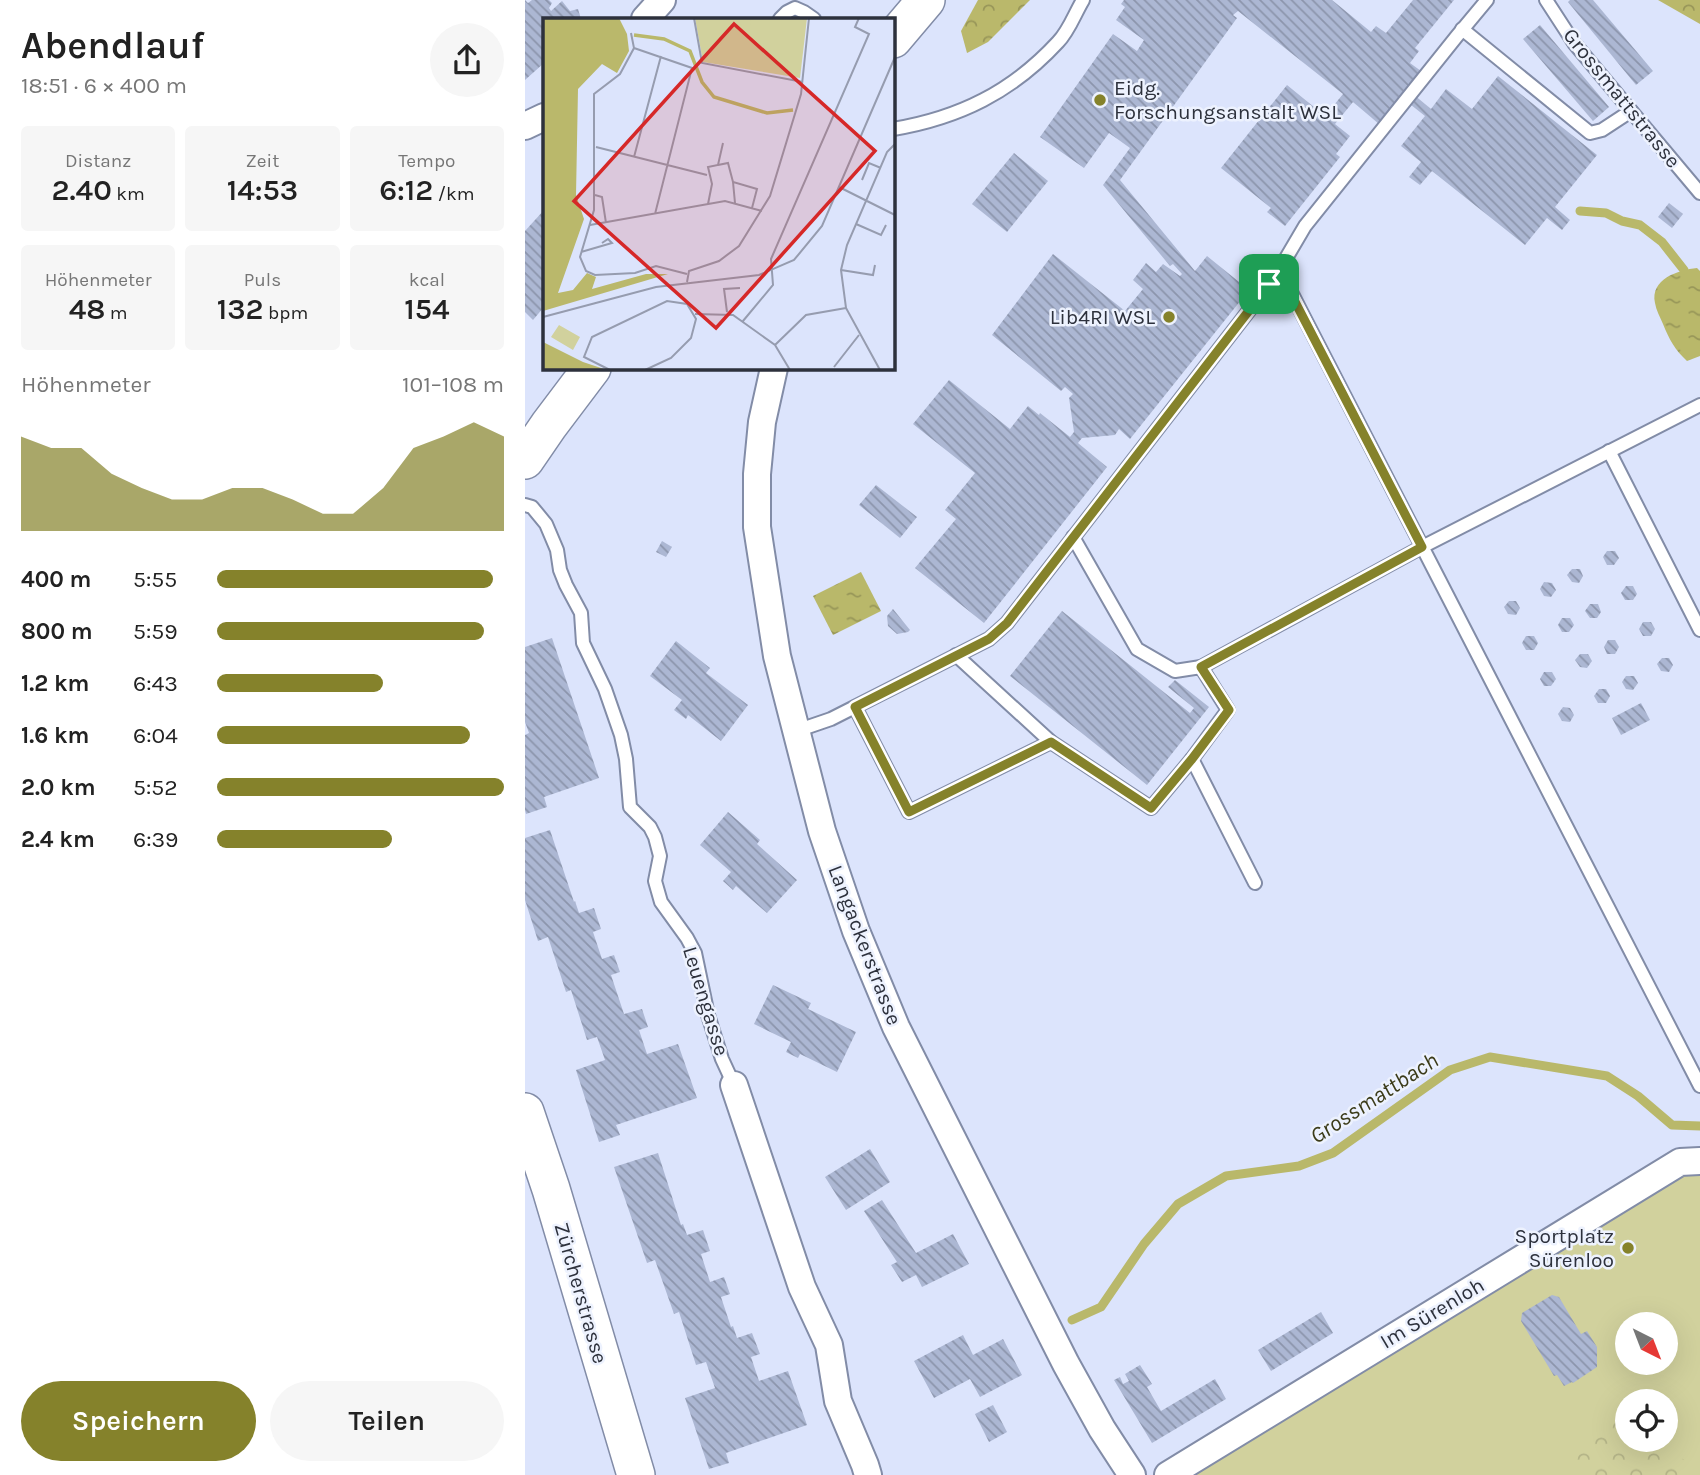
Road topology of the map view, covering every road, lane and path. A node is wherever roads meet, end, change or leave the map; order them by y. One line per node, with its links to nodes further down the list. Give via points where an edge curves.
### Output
1 (662, 0): 6 (street)
2 (926, 0): 10 (main road)
3 (1083, 0): 12 (lane, via 1060,41 1013,83 965,110)
4 (1487, 0): 9 (lane)
5 (1546, 0): 11 (lane, Grossmattstrasse, via 1574,43)
6 (646, 18)
7 (781, 18): 8 (lane, via 795,8)
8 (813, 18)
9 (1462, 30): 11 (lane, via 1590,133); 14 (lane, via 1305,226)
10 (894, 38)
11 (1631, 111): 13 (lane, Grossmattstrasse)
12 (894, 128)
13 (1700, 193)
14 (1275, 277): 21 (lane); 22 (lane, via 1291,294)
15 (591, 369): 19 (main road)
16 (774, 369): 27 (street, Langackerstrasse, via 762,422 757,527 777,656)
17 (1700, 405): 18 (lane)
18 (1609, 452): 22 (lane); 23 (lane)
19 (525, 460)
20 (525, 505): 31 (lane, Leuengasse, via 546,524 560,570 581,613 583,643 621,735 630,807 655,836 660,856 655,881 661,902 695,953 708,1015)
21 (1073, 537): 24 (lane, via 1007,623 989,639); 25 (lane, via 1136,649 1175,671)
22 (1422, 547): 25 (lane); 32 (lane)
23 (1700, 630)
24 (956, 655): 26 (lane); 28 (lane)
25 (1201, 667): 29 (lane, via 1229,710)
26 (855, 707): 27 (lane); 28 (lane, via 909,812)
27 (795, 731): 38 (street, Langackerstrasse, via 856,931 896,1027 1066,1364)
28 (1051, 742): 29 (lane, via 1151,808)
29 (1192, 759): 30 (lane)
30 (1255, 883)
31 (734, 1085): 37 (street, Leuengasse, via 802,1287 829,1345 838,1401)
32 (1700, 1086)
33 (525, 1112): 35 (main road, Zürcherstrasse)
34 (1700, 1161): 39 (street, Im Sürenloh, via 1680,1162)
35 (533, 1164): 36 (main road, Zürcherstrasse)
36 (636, 1475)
37 (868, 1475)
38 (1132, 1475)
39 (1168, 1475)

